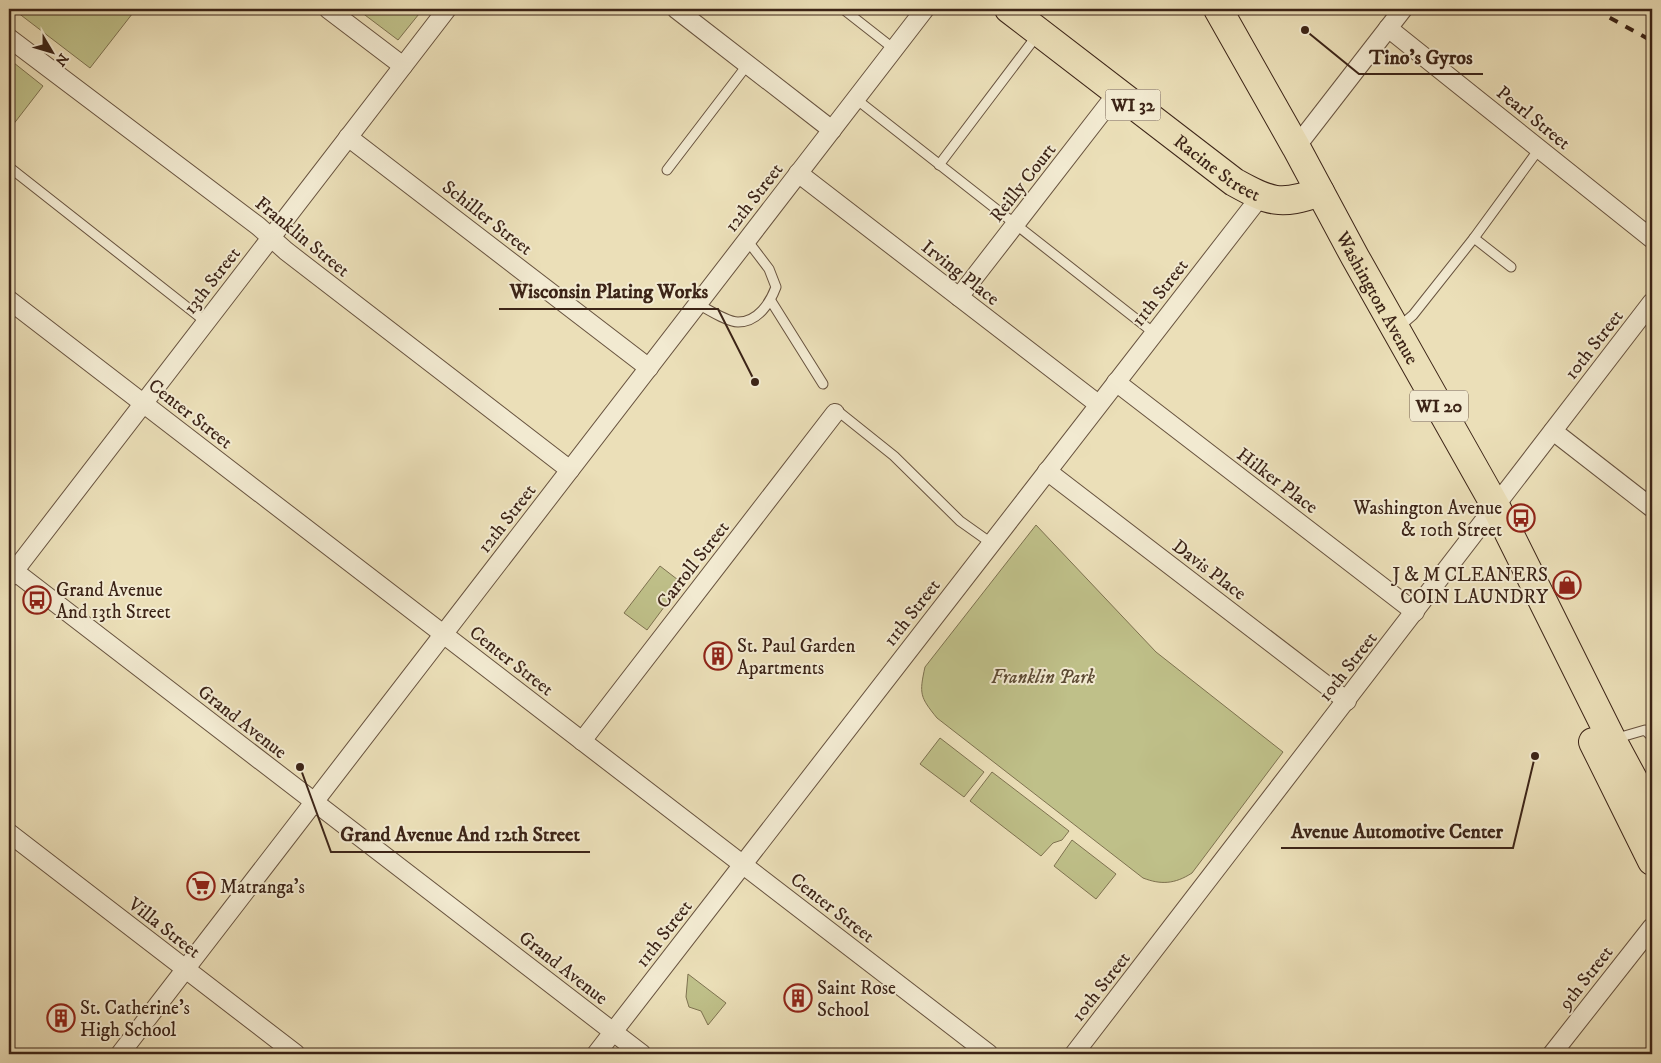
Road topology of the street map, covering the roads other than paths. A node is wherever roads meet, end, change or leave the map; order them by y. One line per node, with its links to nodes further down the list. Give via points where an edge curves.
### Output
1 (328, 9): 14 (street)
2 (447, 9): 14 (street, 13th Street)
3 (676, 9): 13 (street)
4 (843, 9): 12 (lane)
5 (926, 9): 12 (street, 12th Street)
6 (1009, 9): 10 (main road, Racine Street / WI 32)
7 (1218, 9): 19 (main road, Washington Avenue / WI 20)
8 (1403, 9): 9 (street)
9 (1388, 28): 19 (street); 20 (street, Pearl Street)
10 (1039, 32): 15 (main road, Racine Street / WI 32); 21 (lane)
11 (9, 38): 28 (street, Franklin Street)
12 (894, 50): 16 (street, 12th Street)
13 (748, 64): 17 (street); 23 (lane)
14 (403, 66): 18 (street, 13th Street)
15 (1117, 93): 26 (main road, Racine Street / WI 32, via 1234,182); 27 (street, Reilly Court)
16 (856, 99): 17 (street, 12th Street); 21 (lane)
17 (832, 130): 24 (street, 12th Street)
18 (348, 137): 28 (street, 13th Street); 41 (street, Schiller Street)
19 (1296, 147): 25 (main road, Washington Avenue / WI 20)
20 (1539, 149): 29 (lane); 31 (street, Pearl Street)
21 (939, 165): 27 (lane)
22 (9, 167): 38 (lane)
23 (667, 170)
24 (798, 173): 30 (street, 12th Street); 33 (street, Irving Place)
25 (1320, 192): 26 (main road, Racine Street / WI 32, via 1284,202); 39 (main road, Washington Avenue / WI 20)
26 (1260, 197): 40 (street, 11th Street)
27 (1016, 224): 33 (street, Reilly Court); 40 (lane)
28 (271, 238): 38 (street, 13th Street); 48 (street, Franklin Street)
29 (1474, 238): 32 (lane); 39 (lane, via 1413,315)
30 (747, 240): 35 (lane, via 769,269 776,287); 37 (street, 12th Street)
31 (1652, 240)
32 (1511, 267)
33 (960, 297): 45 (street, Irving Place)
34 (9, 300): 44 (street, Center Street)
35 (771, 301): 37 (lane, via 749,320 736,322); 43 (lane)
36 (1652, 302): 47 (street, 10th Street)
37 (698, 304): 41 (street, 12th Street)
38 (206, 322): 44 (street, 13th Street)
39 (1396, 330): 50 (main road, Washington Avenue / WI 20)
40 (1154, 333): 42 (street, 11th Street)
41 (649, 368): 48 (street, 12th Street)
42 (1116, 382): 45 (street, 11th Street); 54 (street, Hilker Place)
43 (823, 384)
44 (143, 404): 53 (street, 13th Street); 55 (street, Center Street)
45 (1098, 404): 49 (street, 11th Street)
46 (835, 413): 52 (lane, via 839,412 857,425 894,456 960,521); 60 (street, Carroll Street)
47 (1553, 432): 50 (street, 10th Street); 51 (street)
48 (570, 470): 55 (street, 12th Street)
49 (1047, 471): 52 (street, 11th Street); 57 (street, Davis Place)
50 (1496, 507): 54 (street, 10th Street); 56 (main road, Washington Avenue / WI 20)
51 (1652, 508)
52 (991, 543): 65 (street, 11th Street)
53 (11, 572): 61 (street, Grand Avenue)
54 (1415, 612): 57 (street, 10th Street)
55 (444, 635): 60 (street, Center Street); 61 (street, 12th Street)
56 (1563, 642): 59 (main road, Washington Avenue / WI 20); 64 (main road, Washington Avenue / WI 20, via 1565,680)
57 (1347, 701): 74 (street, 10th Street)
58 (1652, 737): 59 (lane, via 1645,730)
59 (1612, 740): 62 (main road, Washington Avenue / WI 20)
60 (582, 741): 65 (street, Center Street)
61 (315, 802): 67 (street, 12th Street); 68 (street, Grand Avenue)
62 (1650, 810)
63 (9, 833): 67 (street, Villa Street)
64 (1652, 861)
65 (742, 865): 68 (street, 11th Street); 73 (street, Center Street)
66 (1652, 927): 75 (street, 9th Street)
67 (186, 970): 69 (street, 12th Street); 70 (street, Villa Street)
68 (613, 1032): 71 (street, 11th Street); 72 (street, Grand Avenue)
69 (120, 1054)
70 (296, 1054)
71 (596, 1054)
72 (642, 1054)
73 (989, 1054)
74 (1074, 1054)
75 (1552, 1054)

